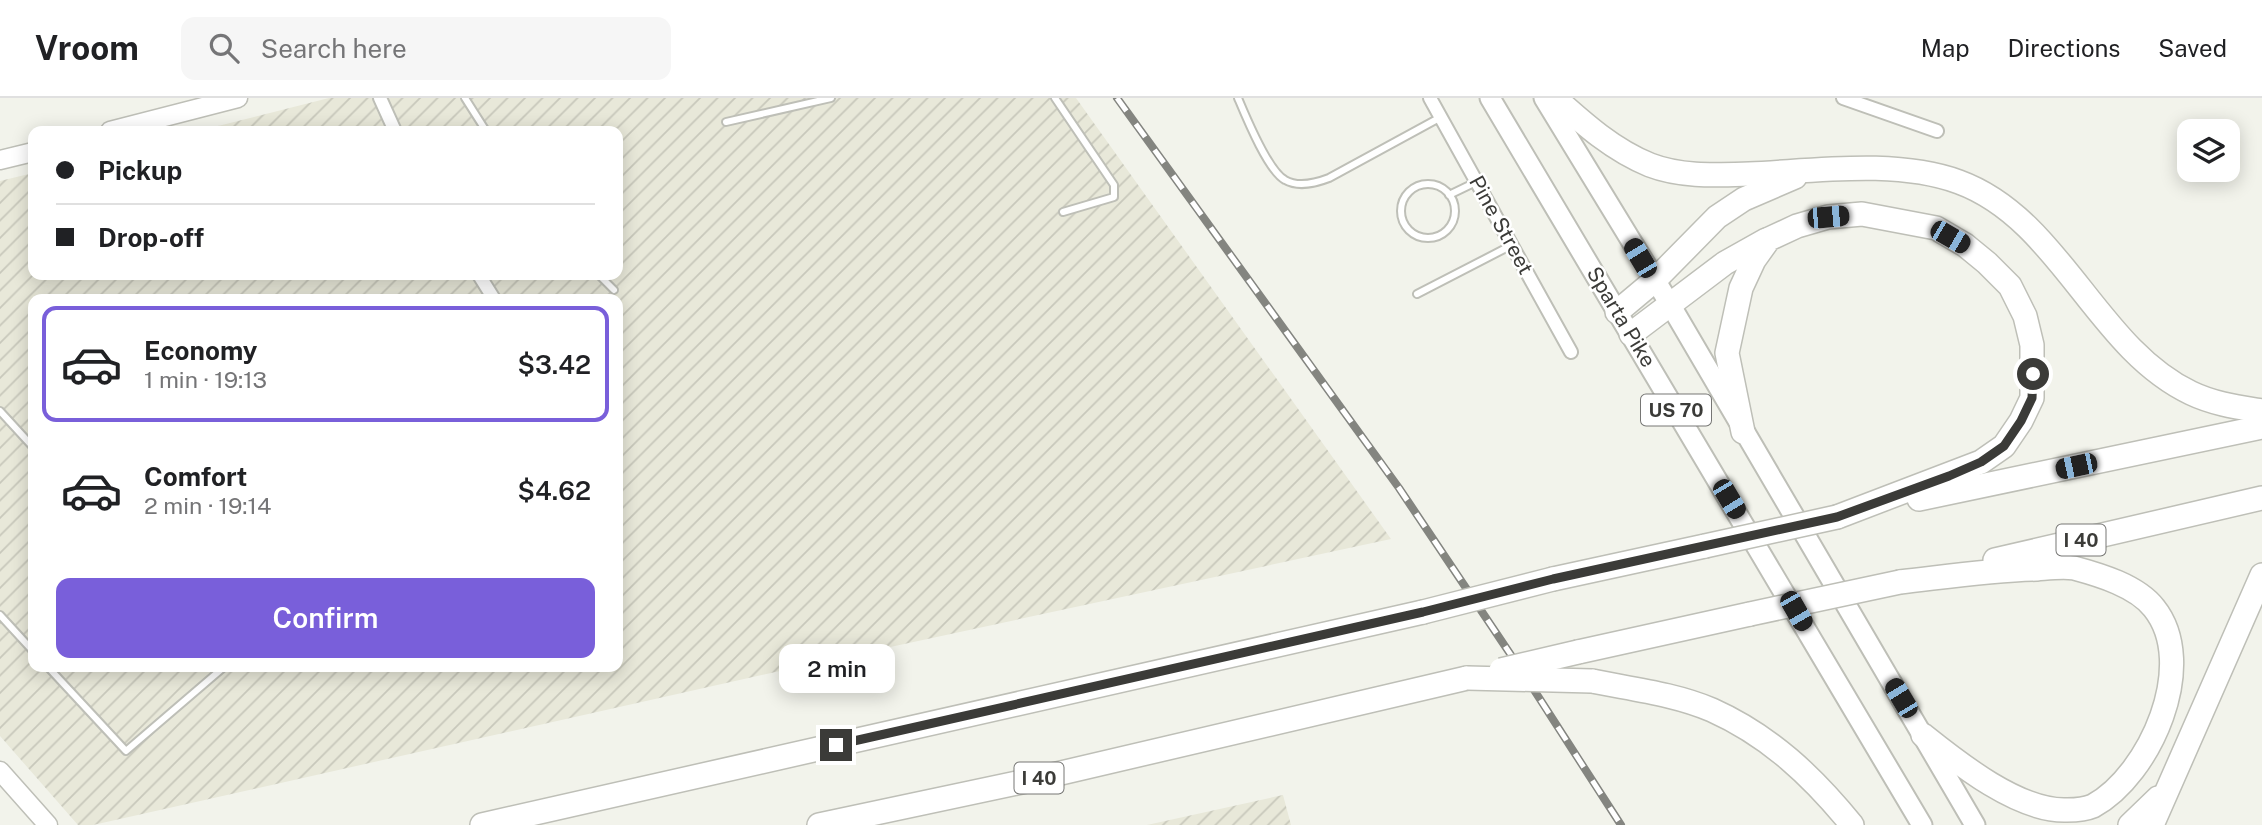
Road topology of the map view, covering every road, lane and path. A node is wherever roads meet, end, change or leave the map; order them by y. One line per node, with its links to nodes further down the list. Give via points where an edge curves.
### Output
1 (238, 98): 12 (street)
2 (380, 98): 16 (street)
3 (465, 98): 17 (lane)
4 (831, 98): 14 (lane)
5 (1055, 98): 24 (lane, via 1114,185 1114,197)
6 (1238, 98): 13 (lane, via 1259,146 1276,171 1285,180 1301,184 1329,178)
7 (1430, 98): 13 (street, Pine Street)
8 (1490, 98): 32 (main road, Sparta Pike / US 70)
9 (1544, 98): 28 (main road, US 70)
10 (1555, 98): 21 (highway, via 1597,135 1651,166 1716,175)
11 (1843, 98): 18 (street)
12 (208, 102): 15 (street)
13 (1441, 117): 22 (street, Pine Street)
14 (726, 122)
15 (127, 126)
16 (393, 126)
17 (483, 126)
18 (1937, 131)
19 (28, 153): 20 (street)
20 (0, 160)
21 (1815, 170): 28 (highway, via 1744,199 1717,217); 36 (highway, via 1873,167 1931,174 1983,193 2032,231 2146,364 2189,393 2221,405)
22 (1476, 182): 23 (lane); 26 (street, Pine Street)
23 (1450, 195): 23 (lane, via 1436,186 1411,190 1402,204 1403,221 1413,233 1427,238 1442,234 1456,213)
24 (1063, 212)
25 (1769, 239): 31 (highway, via 1725,263); 38 (highway, via 1741,288 1727,353); 41 (highway, via 1828,217 1862,214 1936,228 1965,245 2010,286 2032,345 2032,398 2004,446 1949,476)
26 (1512, 245): 30 (lane); 34 (street, Pine Street)
27 (604, 280): 29 (lane)
28 (1654, 281): 31 (main road, US 70); 32 (highway)
29 (614, 290)
30 (1417, 295)
31 (1671, 306): 33 (highway); 38 (main road, US 70)
32 (1618, 312): 33 (main road, Sparta Pike / US 70)
33 (1631, 334): 56 (main road, Sparta Pike / US 70)
34 (1571, 352)
35 (0, 411): 39 (lane)
36 (2262, 411)
37 (2262, 427): 41 (highway)
38 (1743, 432): 49 (main road, US 70)
39 (28, 442)
40 (2262, 498): 43 (highway, I 40)
41 (1837, 517): 53 (highway, bridge)
42 (2262, 575): 51 (highway)
43 (1900, 582): 48 (highway, I 40, bridge); 49 (highway, via 2071,567 2133,591 2154,608 2168,635 2172,660 2161,720 2137,766 2091,807 2064,810 2001,790 1967,771)
44 (0, 615): 45 (lane)
45 (28, 646)
46 (53, 672): 47 (lane, via 126,751)
47 (218, 672)
48 (1467, 678): 54 (highway, I 40); 55 (highway, bridge, via 1592,681 1710,709 1781,750)
49 (1923, 735): 57 (main road, US 70)
50 (0, 771): 52 (street)
51 (2166, 790): 58 (highway); 59 (highway)
52 (48, 825)
53 (482, 825)
54 (819, 825)
55 (1852, 825)
56 (1922, 825)
57 (1975, 825)
58 (2130, 825)
59 (2152, 825)

